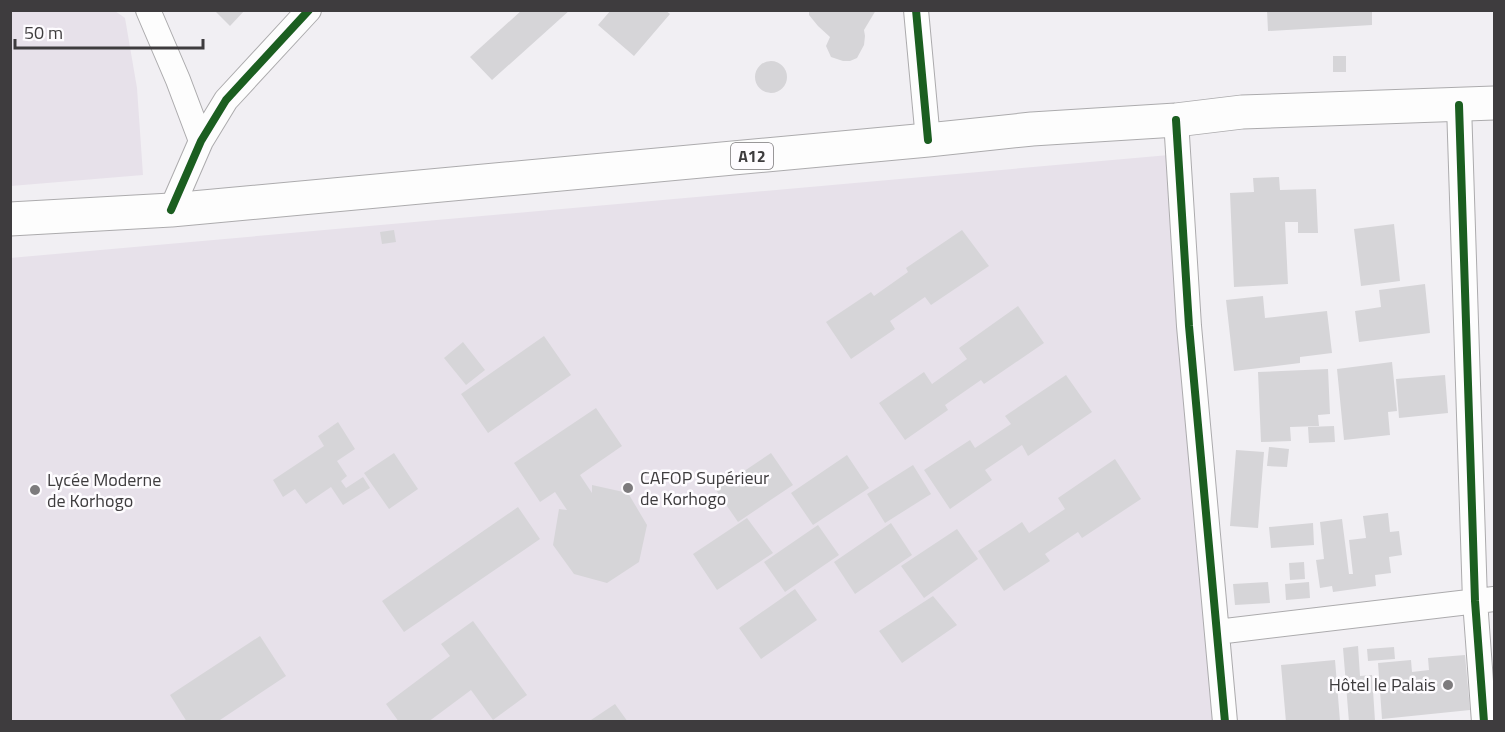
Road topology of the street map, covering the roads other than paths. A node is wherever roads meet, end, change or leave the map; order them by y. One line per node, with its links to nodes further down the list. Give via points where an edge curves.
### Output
1 (148, 10): 8 (street)
2 (309, 10): 8 (street, via 226,100)
3 (916, 10): 7 (street)
4 (1494, 104): 5 (main road, A12)
5 (1459, 105): 6 (main road, A12, via 1242,112); 11 (street)
6 (1176, 120): 7 (main road, A12); 12 (street, via 1189,326)
7 (927, 140): 9 (main road, A12)
8 (201, 141): 9 (street)
9 (171, 210): 10 (main road, A12)
10 (10, 219)
11 (1485, 600): 12 (street); 14 (street)
12 (1217, 632): 13 (street)
13 (1225, 722)
14 (1484, 722)

